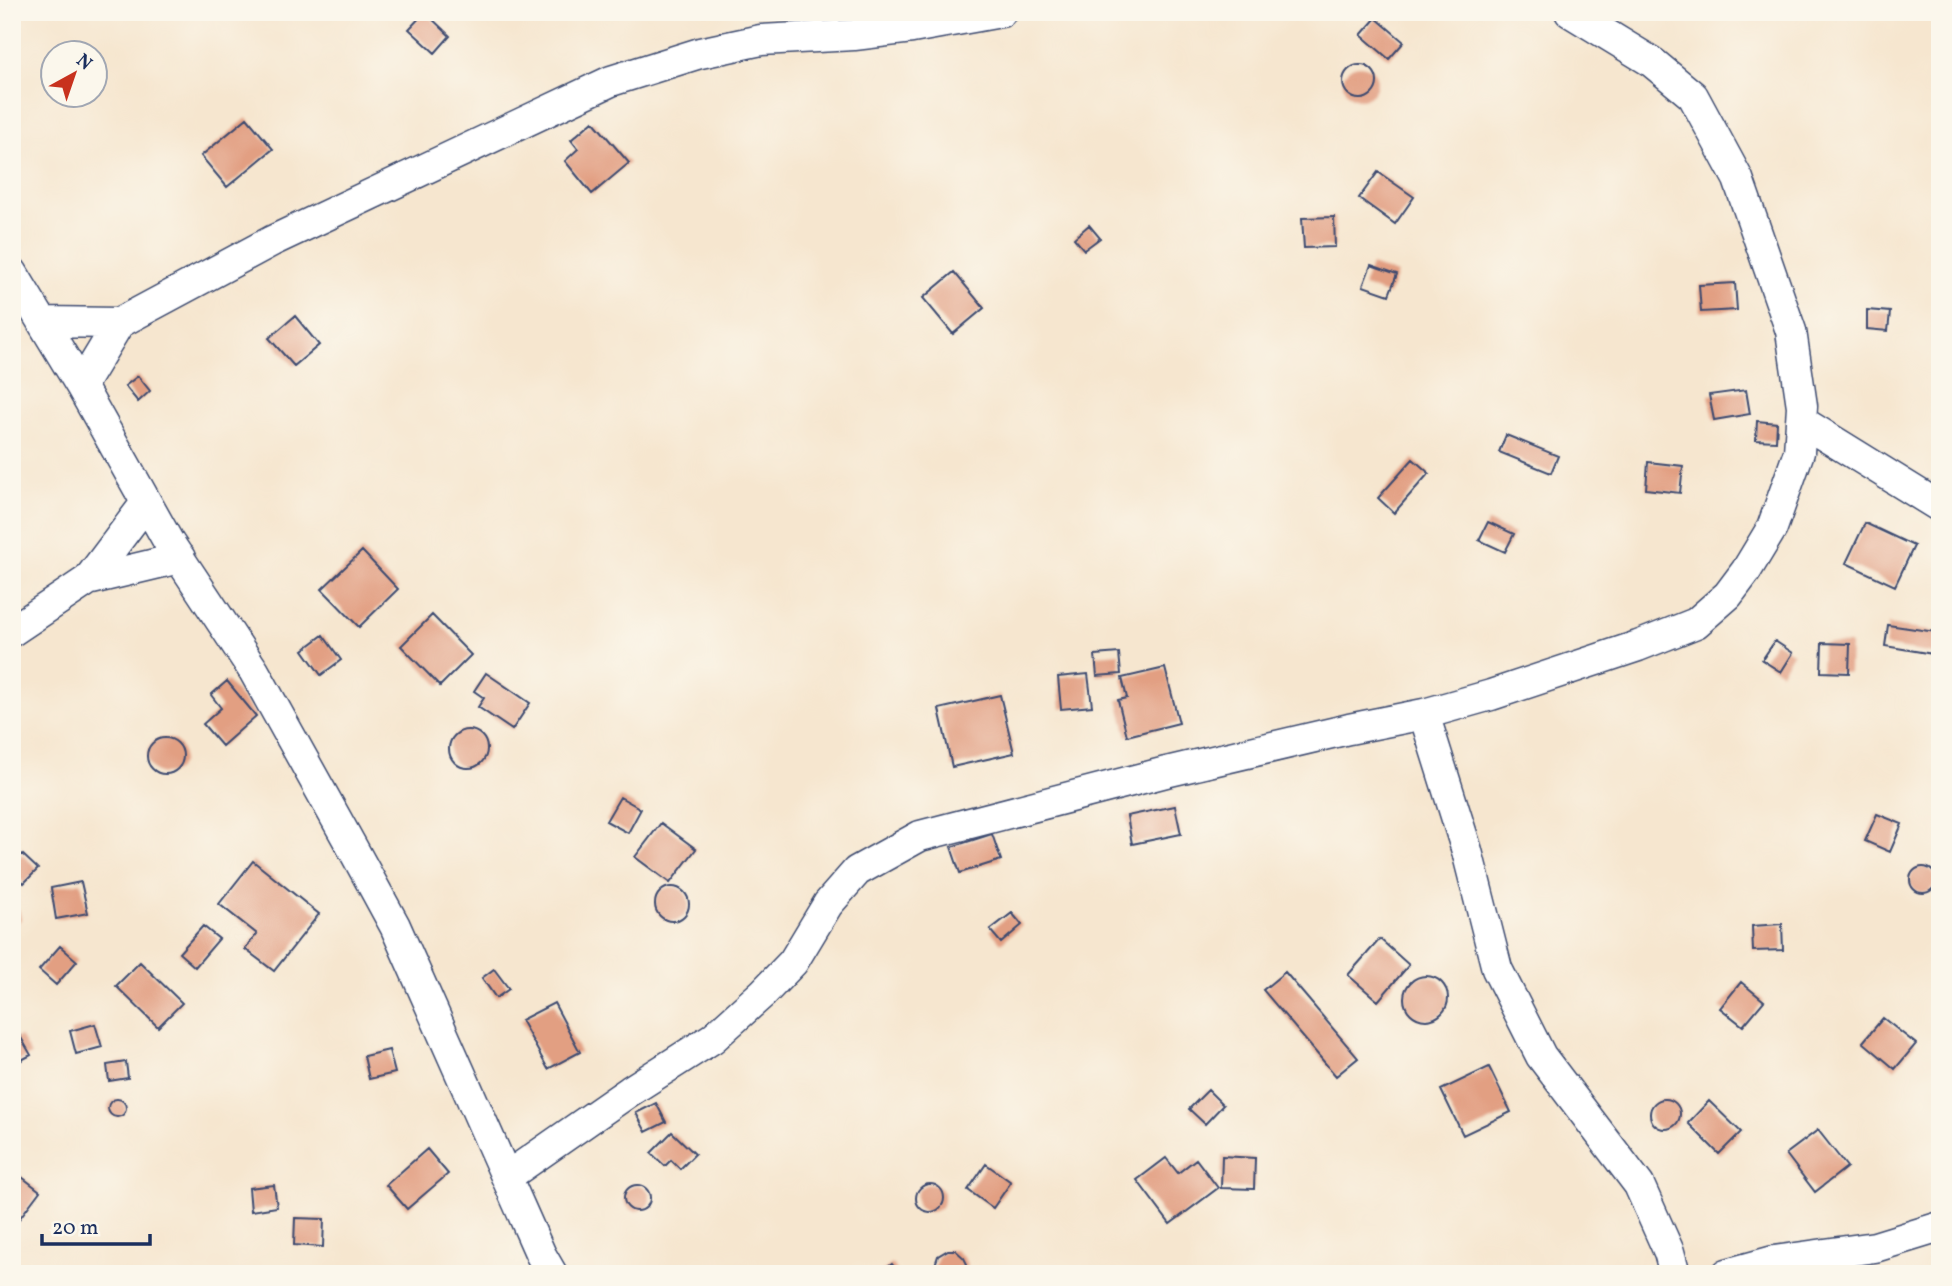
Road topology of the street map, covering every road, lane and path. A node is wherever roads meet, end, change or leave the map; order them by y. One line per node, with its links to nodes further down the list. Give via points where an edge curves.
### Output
1 (1001, 12): 5 (street, via 854,35 761,40 611,80 272,241)
2 (1570, 12): 7 (street, via 1652,62 1693,96 1738,179 1791,331)
3 (12, 272): 4 (street)
4 (43, 322): 5 (street); 6 (street)
5 (119, 323): 6 (street)
6 (81, 386): 8 (street)
7 (1801, 421): 9 (street); 13 (street, via 1799,452 1772,528 1728,595 1696,623 1491,695)
8 (146, 503): 10 (street); 11 (street)
9 (1940, 507)
10 (180, 558): 11 (street); 14 (street, via 254,671 394,926)
11 (88, 580): 12 (street)
12 (12, 631)
13 (1424, 713): 14 (street, via 1166,772 920,836 857,871 828,904 793,962 713,1038); 17 (street, via 1467,851 1497,969 1541,1056 1639,1185)
14 (508, 1176): 16 (street)
15 (1940, 1227): 18 (street, via 1875,1247 1774,1261)
16 (552, 1274)
17 (1675, 1274)
18 (1727, 1274)

